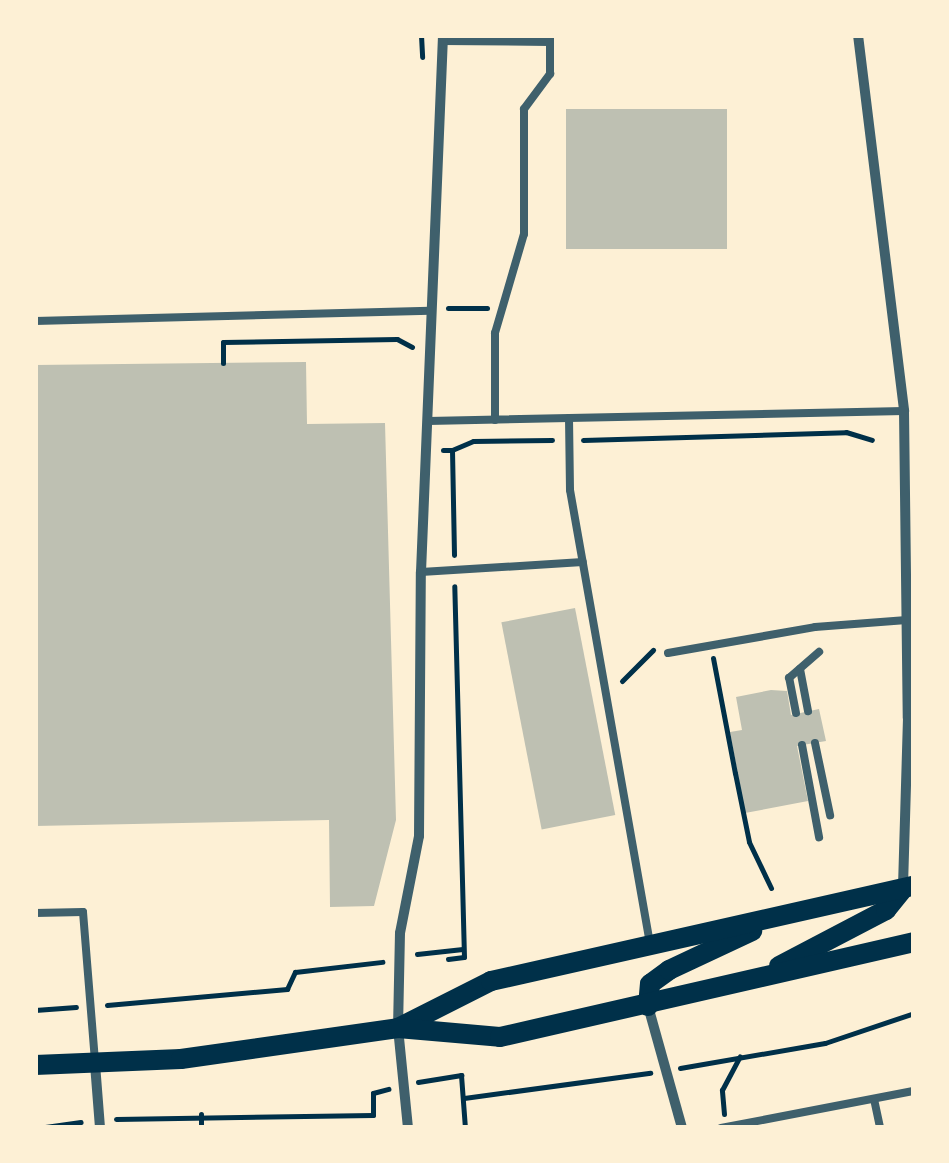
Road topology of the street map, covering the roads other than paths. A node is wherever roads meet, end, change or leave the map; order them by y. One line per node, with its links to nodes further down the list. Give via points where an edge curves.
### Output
1 (858, 35): 6 (street)
2 (443, 38): 3 (lane); 4 (street)
3 (550, 38): 8 (lane, via 550,74 524,109 524,234 494,333)
4 (430, 311): 5 (lane); 9 (street)
5 (35, 321)
6 (904, 411): 7 (lane); 12 (street)
7 (569, 418): 8 (lane); 10 (lane)
8 (496, 420): 9 (lane)
9 (428, 422): 11 (street)
10 (583, 562): 11 (lane); 26 (lane)
11 (420, 572): 29 (street, via 419,836 400,958)
12 (907, 620): 14 (lane, via 814,627); 22 (street)
13 (819, 652): 15 (lane)
14 (668, 654)
15 (800, 669): 16 (lane); 17 (lane, via 790,678)
16 (808, 712)
17 (796, 714)
18 (814, 743): 20 (lane)
19 (802, 746): 21 (lane)
20 (830, 816)
21 (819, 836)
22 (908, 887): 24 (main road); 27 (main road, via 886,910)
23 (35, 913): 30 (lane, via 83,912)
24 (772, 920): 26 (main road); 28 (main road, via 669,970 650,984)
25 (914, 942): 27 (main road)
26 (650, 946): 29 (main road, via 491,981)
27 (759, 978): 28 (main road)
28 (648, 1006): 29 (main road, via 500,1038); 37 (street)
29 (398, 1028): 30 (main road); 36 (street)
30 (96, 1064): 31 (main road); 34 (street)
31 (35, 1065)
32 (914, 1091): 33 (lane)
33 (874, 1099): 35 (lane); 39 (lane)
34 (100, 1123)
35 (764, 1124): 38 (lane)
36 (408, 1128)
37 (682, 1128)
38 (723, 1128)
39 (880, 1128)

